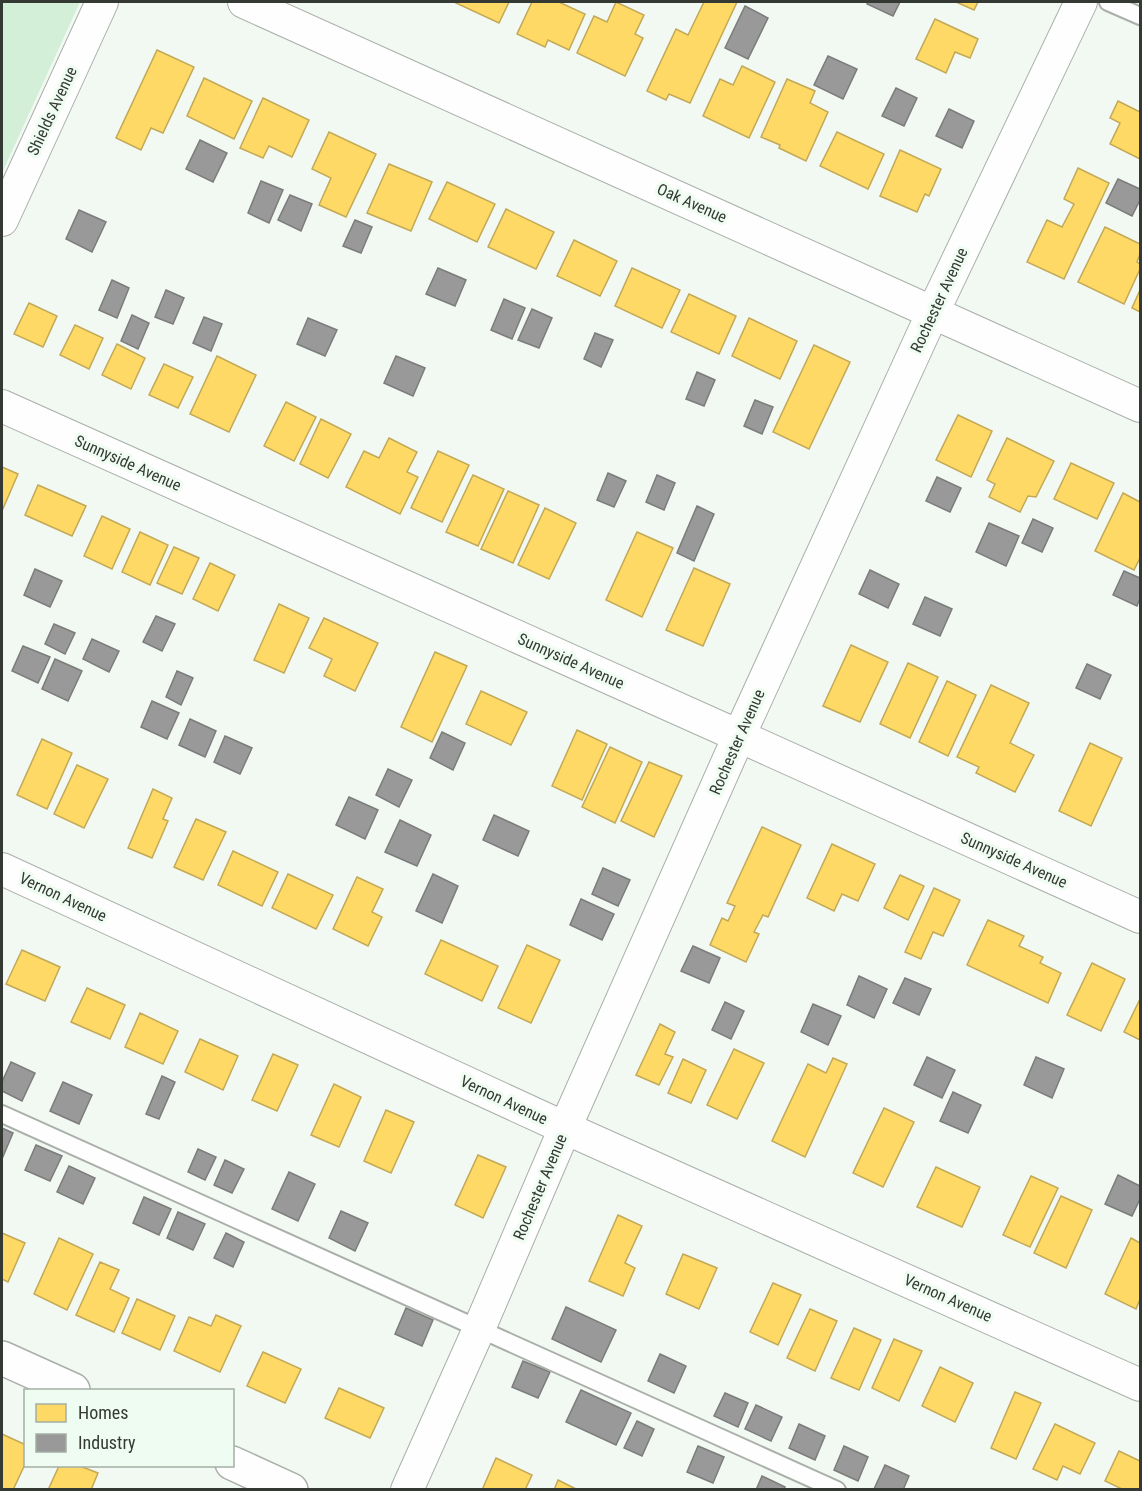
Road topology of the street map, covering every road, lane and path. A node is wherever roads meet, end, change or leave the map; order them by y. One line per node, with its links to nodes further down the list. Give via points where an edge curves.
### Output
1 (102, 2): 6 (street, Shields Avenue)
2 (244, 2): 7 (street, Oak Avenue)
3 (1081, 2): 7 (street, Rochester Avenue)
4 (1108, 2): 5 (lane)
5 (1140, 16)
6 (2, 220)
7 (933, 312): 9 (street, Oak Avenue); 10 (street, Rochester Avenue)
8 (2, 406): 10 (street, Sunnyside Avenue)
9 (1140, 406)
10 (739, 736): 12 (street, Sunnyside Avenue); 14 (street, Rochester Avenue)
11 (2, 869): 14 (street, Vernon Avenue)
12 (1140, 917)
13 (2, 1114): 15 (lane)
14 (566, 1128): 15 (street, Rochester Avenue); 17 (street, Vernon Avenue)
15 (479, 1329): 21 (street, Rochester Avenue); 22 (lane)
16 (2, 1358): 18 (street)
17 (1140, 1384)
18 (71, 1389)
19 (234, 1464): 20 (street)
20 (291, 1490)
21 (406, 1490)
22 (837, 1490)

